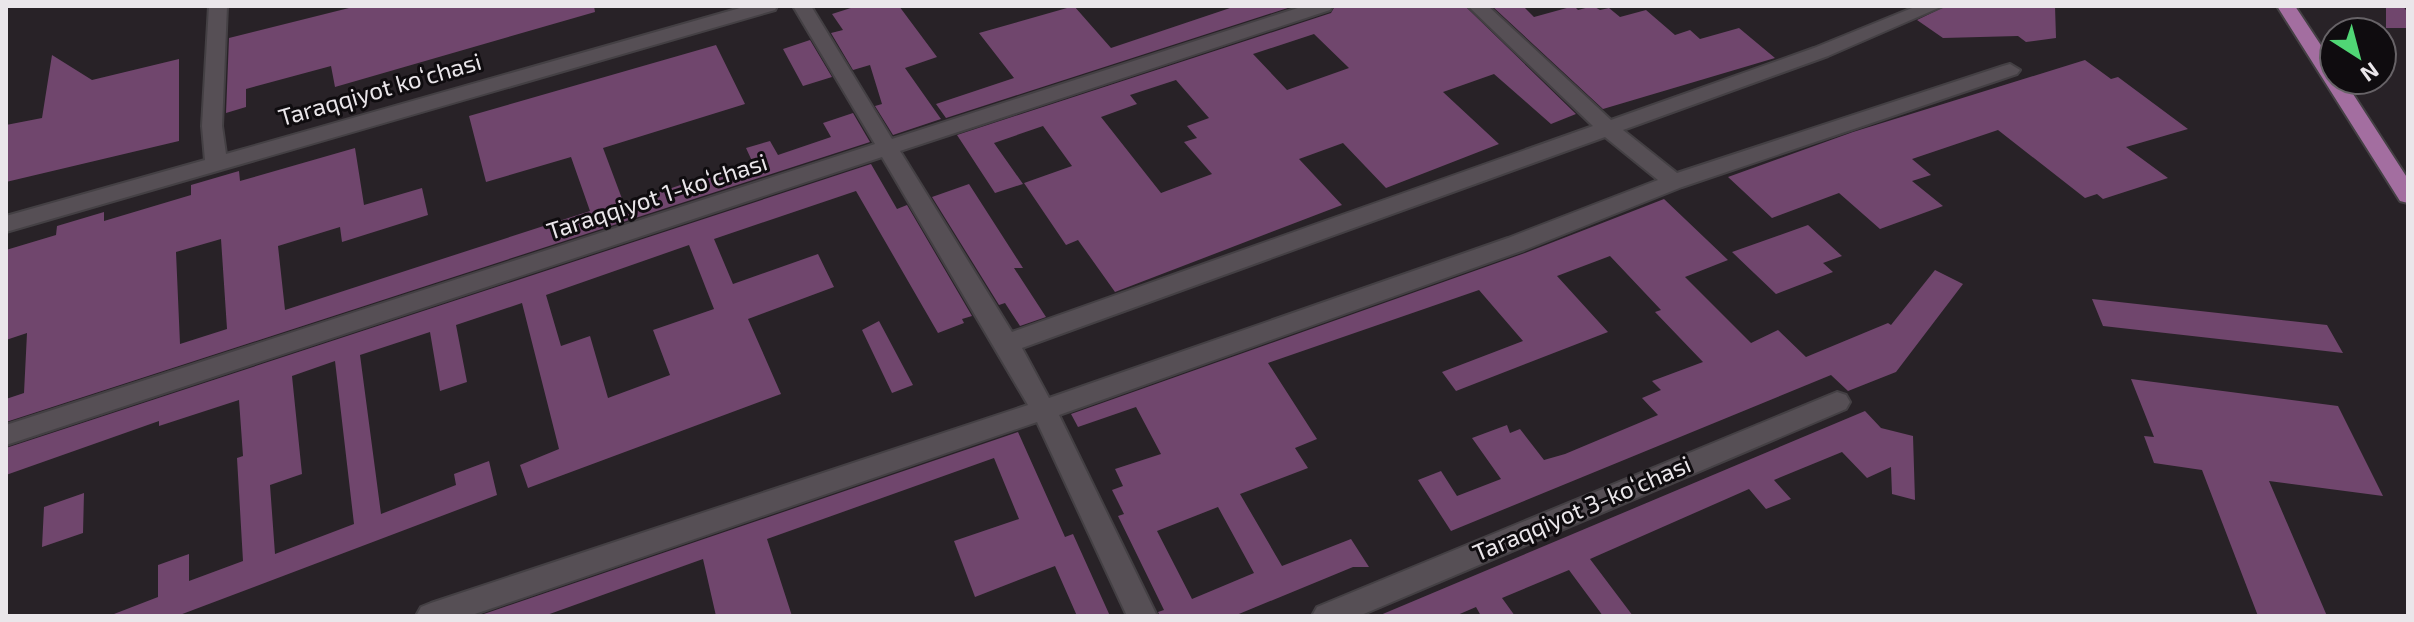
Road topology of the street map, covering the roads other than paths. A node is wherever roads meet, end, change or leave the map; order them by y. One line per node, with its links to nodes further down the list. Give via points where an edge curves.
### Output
1 (218, 6): 11 (street, via 212,126)
2 (768, 6): 11 (street, Taraqqiyot koʻchasi)
3 (802, 6): 10 (street)
4 (1323, 6): 10 (street, Taraqqiyot 1-koʻchasi)
5 (1477, 6): 9 (street)
6 (1934, 6): 9 (street, via 1821,52)
7 (2286, 6): 13 (main road)
8 (2010, 70): 12 (street)
9 (1606, 127): 12 (street); 15 (street)
10 (886, 150): 15 (street); 18 (street, Taraqqiyot 1-koʻchasi)
11 (216, 164): 14 (street, Taraqqiyot koʻchasi)
12 (1674, 182): 17 (street, via 1516,244)
13 (2408, 196)
14 (6, 224)
15 (1006, 344): 17 (street)
16 (1837, 402): 21 (street, Taraqqiyot 3-koʻchasi)
17 (1043, 410): 19 (street); 20 (street)
18 (6, 435)
19 (431, 616)
20 (1142, 616)
21 (1327, 616)

